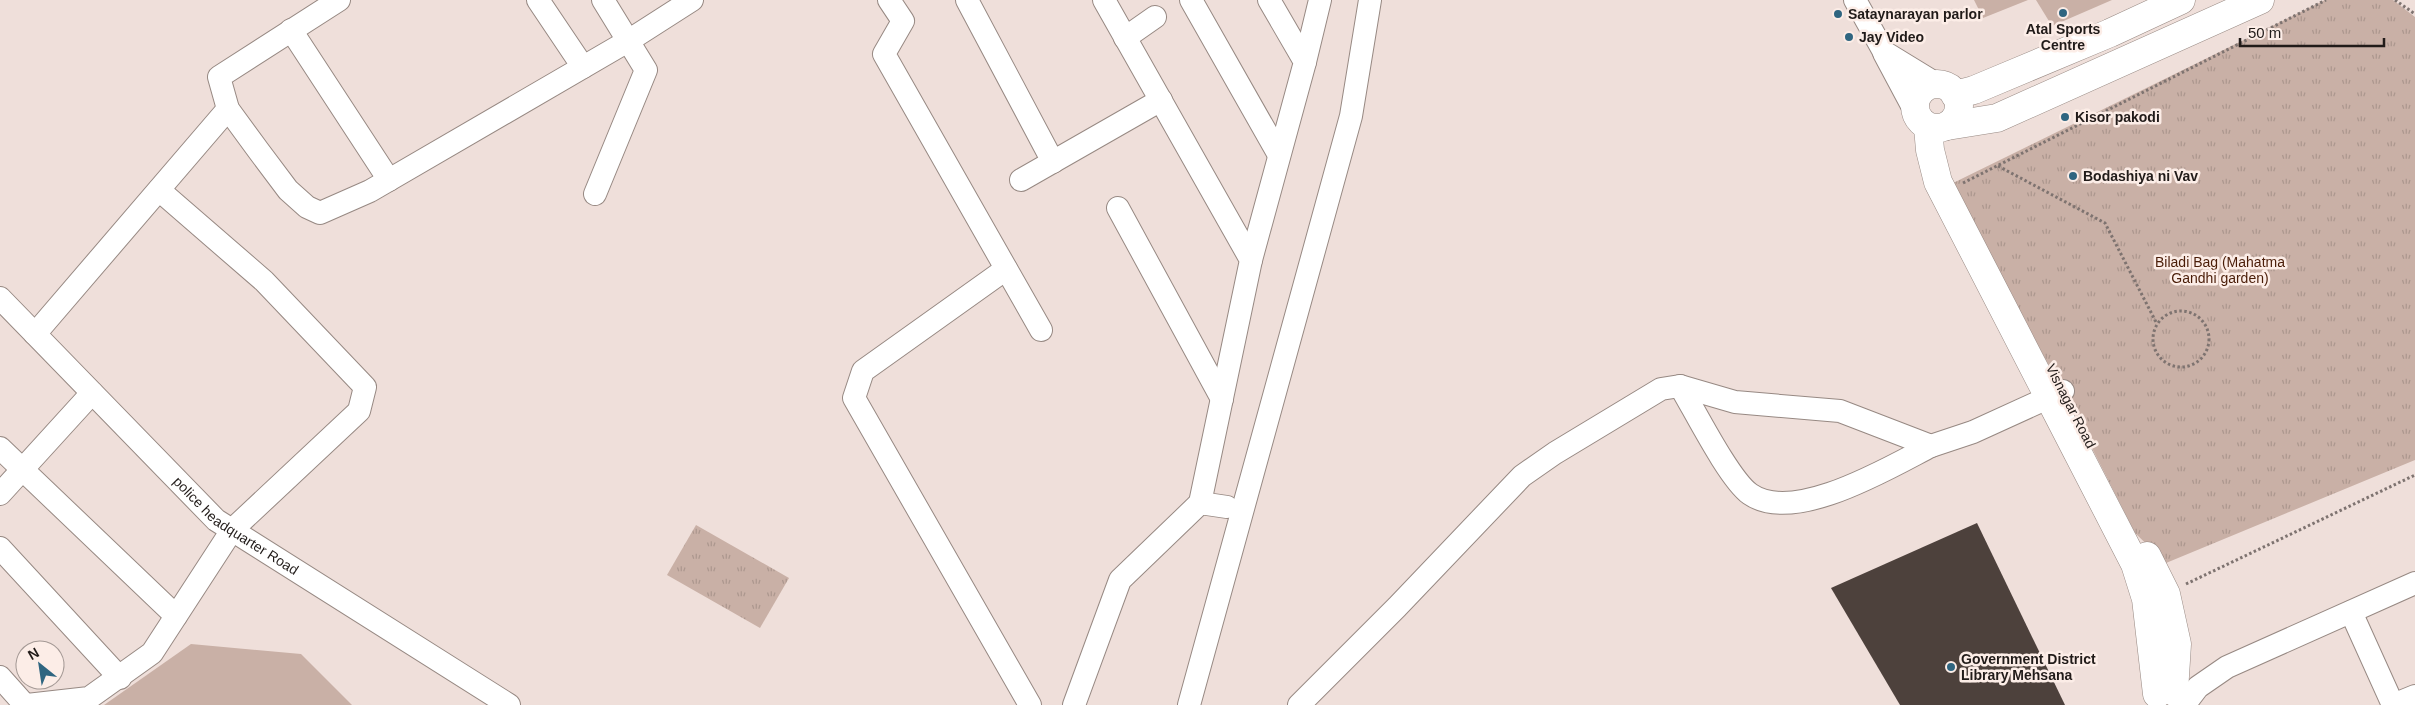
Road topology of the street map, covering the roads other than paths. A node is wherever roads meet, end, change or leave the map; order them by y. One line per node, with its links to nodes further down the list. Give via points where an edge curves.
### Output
1 (338, 0): 16 (street)
2 (538, 0): 21 (street)
3 (603, 0): 18 (street)
4 (692, 0): 18 (street)
5 (889, 0): 34 (street, via 903,21 884,54)
6 (967, 0): 27 (street)
7 (1104, 0): 17 (street)
8 (1191, 0): 26 (street)
9 (1269, 0): 20 (street)
10 (1320, 0): 20 (street)
11 (1370, 0): 61 (street, via 1351,116)
12 (1856, 0): 19 (street)
13 (2181, 0): 22 (main road, via 1974,90)
14 (2260, 0): 25 (main road, via 1997,118)
15 (1155, 17): 17 (street)
16 (291, 30): 24 (street, via 219,77); 28 (street)
17 (1125, 38): 23 (street)
18 (628, 41): 21 (street); 31 (street, via 646,70)
19 (1884, 52): 22 (street); 25 (street)
20 (1305, 62): 26 (street)
21 (583, 67): 28 (street)
22 (1946, 90): 25 (main road, via 1959,106 1958,112); 25 (main road, via 1928,87 1915,103)
23 (1161, 100): 27 (street); 33 (street)
24 (228, 109): 28 (street, via 288,190 320,213); 30 (street)
25 (1933, 123): 40 (main road, Visnagar Road, via 1956,187); 40 (main road, via 1930,150 1938,182)
26 (1279, 155): 33 (street)
27 (1053, 162): 29 (street)
28 (389, 180)
29 (1020, 180)
30 (159, 190): 37 (street); 48 (street, via 264,281 366,387 359,411)
31 (595, 194)
32 (1118, 208): 41 (street)
33 (1251, 260): 41 (street)
34 (1006, 269): 36 (street); 59 (street, via 863,371 854,398)
35 (0, 298): 37 (street, police headquarter Road)
36 (1040, 330)
37 (35, 334): 39 (street, police headquarter Road)
38 (1680, 386): 42 (street, via 1734,402 1840,411); 42 (street, via 1731,472 1750,494 1763,500 1783,503 1816,499 1861,481); 62 (street, via 1662,389 1522,476 1397,608)
39 (92, 393): 44 (street); 48 (street, police headquarter Road, via 216,520)
40 (2056, 394): 42 (street, via 1973,432); 56 (main road, via 2135,564 2146,599); 56 (main road, Visnagar Road, via 2166,594 2176,644)
41 (1222, 399): 46 (street)
42 (1930, 446)
43 (0, 448): 44 (street)
44 (22, 469): 45 (street); 52 (street)
45 (0, 494)
46 (1200, 503): 47 (street); 60 (street, via 1120,580)
47 (1226, 507)
48 (232, 530): 52 (street); 58 (street, police headquarter Road)
49 (0, 548): 54 (street)
50 (2415, 583): 51 (street)
51 (2351, 612): 56 (street, via 2227,668 2198,687); 63 (street)
52 (176, 616): 54 (street, via 152,653)
53 (0, 677): 57 (street)
54 (120, 678): 57 (street, via 89,698)
55 (2415, 696): 63 (street)
56 (2164, 701)
57 (26, 705)
58 (509, 705)
59 (1030, 705)
60 (1074, 705)
61 (1189, 705)
62 (1299, 705)
63 (2393, 705)

